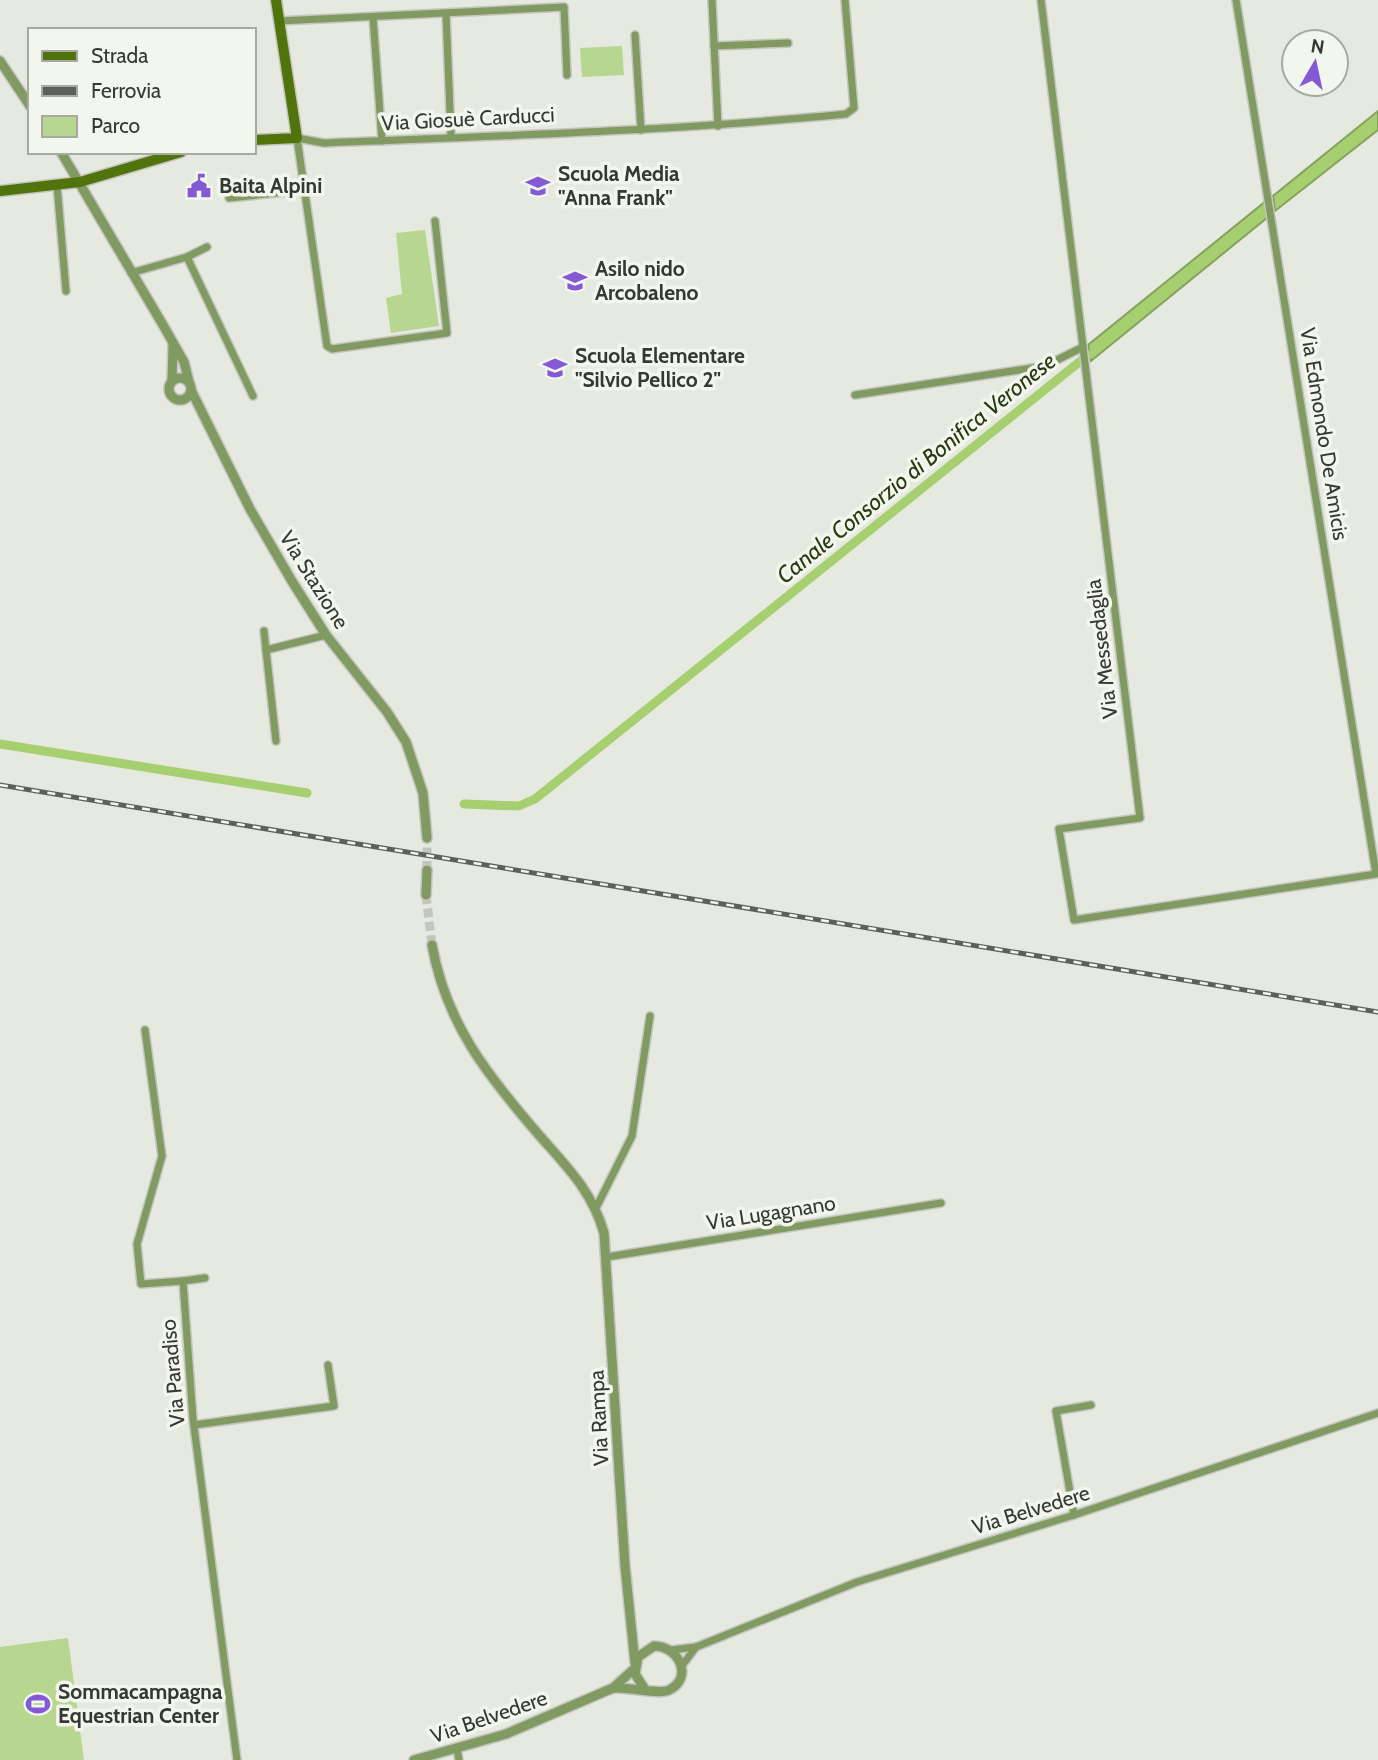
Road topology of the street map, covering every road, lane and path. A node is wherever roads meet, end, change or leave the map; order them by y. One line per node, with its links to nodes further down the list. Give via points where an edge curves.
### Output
1 (276, 0): 8 (main road)
2 (712, 0): 11 (street)
3 (845, 0): 15 (street, Via Giosuè Carducci, via 854,108 846,114)
4 (1041, 0): 34 (street, Via Messedaglia)
5 (1236, 0): 47 (street, Via Edmondo De Amicis)
6 (446, 13): 7 (street); 13 (street, via 564,7); 17 (street)
7 (373, 17): 8 (street); 20 (street)
8 (279, 21): 18 (main road)
9 (635, 35): 16 (street)
10 (788, 43): 11 (street)
11 (714, 46): 15 (street)
12 (0, 61): 14 (street)
13 (567, 75)
14 (28, 103)
15 (718, 126): 16 (street, Via Giosuè Carducci)
16 (641, 130): 17 (street, Via Giosuè Carducci)
17 (451, 136): 20 (street, Via Giosuè Carducci)
18 (297, 138): 19 (main road); 20 (street, Via Giosuè Carducci, via 324,143); 25 (street)
19 (256, 140)
20 (382, 141)
21 (62, 154): 23 (street, Via Stazione)
22 (174, 154): 23 (main road)
23 (80, 182): 24 (main road); 31 (street, Via Stazione)
24 (57, 184): 26 (main road); 32 (street)
25 (304, 190): 27 (street); 28 (street, via 324,342 332,348 447,333)
26 (0, 191)
27 (229, 198)
28 (435, 221)
29 (207, 247): 30 (street)
30 (187, 257): 31 (street); 38 (street)
31 (131, 274): 33 (street, Via Stazione)
32 (66, 291)
33 (173, 344): 35 (street, Via Stazione); 36 (street, Via Stazione)
34 (1083, 347): 37 (street, via 1045,366); 47 (street, Via Messedaglia, via 1140,818 1059,829 1074,920)
35 (172, 381): 36 (street, via 179,378); 39 (street, Via Stazione, via 170,393)
36 (190, 386): 39 (street); 40 (street, Via Stazione)
37 (855, 395)
38 (253, 396)
39 (181, 400): 40 (street, Via Stazione)
40 (209, 427): 42 (street, Via Stazione, via 250,509)
41 (264, 631): 43 (street)
42 (326, 635): 43 (street); 45 (street, Via Stazione, via 406,742 420,781)
43 (266, 650): 44 (street)
44 (276, 741)
45 (427, 838)
46 (427, 870): 48 (street)
47 (1376, 874)
48 (426, 895)
49 (432, 945): 53 (street, Via Rampa, via 442,989 463,1037 584,1186)
50 (650, 1016): 53 (street, via 632,1136)
51 (145, 1030): 56 (street, via 162,1156 137,1244 141,1284)
52 (941, 1203): 54 (street, Via Lugagnano)
53 (596, 1208): 54 (street, Via Rampa)
54 (607, 1257): 62 (street, Via Rampa)
55 (205, 1278): 56 (street)
56 (183, 1281): 60 (street, Via Paradiso)
57 (328, 1365): 60 (street, via 334,1406)
58 (1091, 1405): 61 (street, via 1056,1411)
59 (1378, 1413): 61 (street, Via Belvedere)
60 (194, 1425): 71 (street, Via Paradiso)
61 (1074, 1515): 64 (street, Via Belvedere, via 857,1582)
62 (632, 1628): 63 (street); 66 (street, Via Rampa)
63 (654, 1646): 65 (street, Via Belvedere); 66 (street, Via Belvedere, via 641,1653)
64 (696, 1647): 65 (street, Via Belvedere); 67 (street, Via Belvedere)
65 (671, 1650): 67 (street)
66 (635, 1666): 68 (street, Via Belvedere); 69 (street, via 636,1678)
67 (681, 1667): 69 (street, Via Belvedere, via 680,1679 671,1689 655,1693)
68 (614, 1688): 69 (street, Via Belvedere); 70 (street, Via Belvedere, via 506,1734)
69 (644, 1688)
70 (457, 1749): 72 (street, Via Belvedere); 73 (street)
71 (237, 1760)
72 (414, 1760)
73 (459, 1760)

